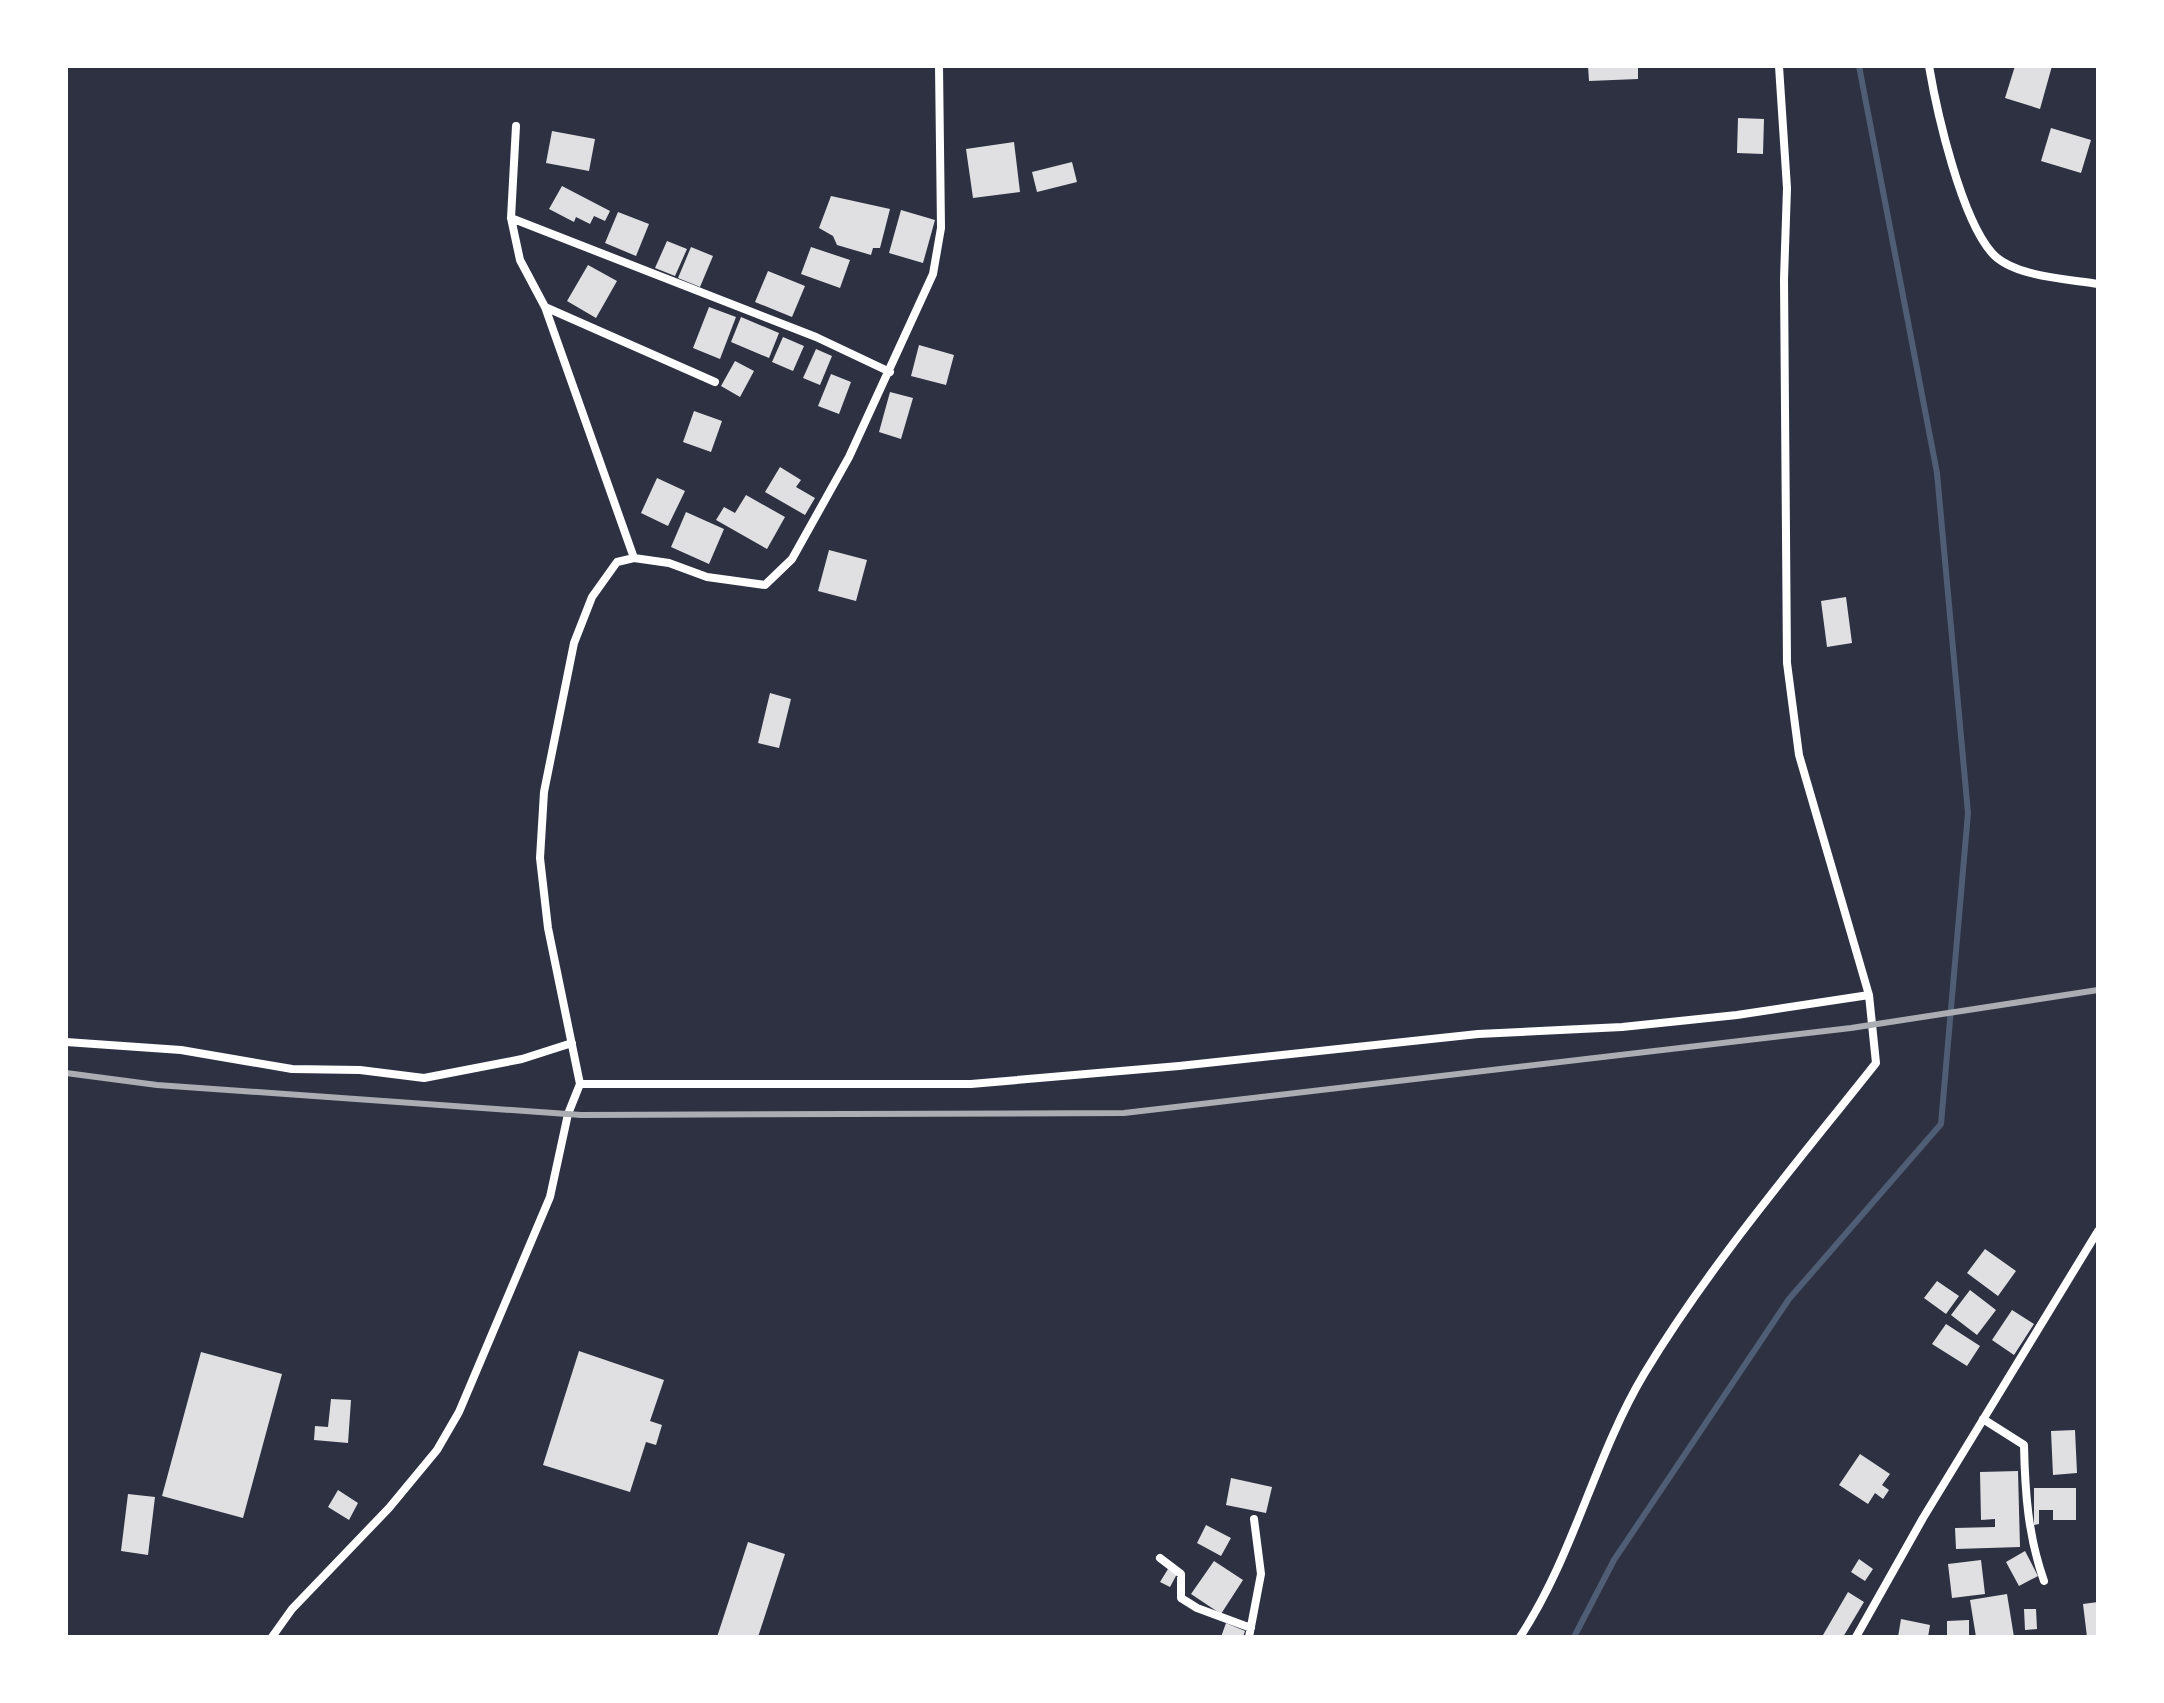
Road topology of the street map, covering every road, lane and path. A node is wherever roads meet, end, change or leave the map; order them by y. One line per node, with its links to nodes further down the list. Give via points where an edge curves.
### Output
1 (939, 66): 8 (street, via 941,228 933,274)
2 (1779, 66): 11 (street, via 1787,188 1787,663 1799,755)
3 (1929, 66): 6 (street, via 1945,137 1973,217 1993,255 2028,273)
4 (516, 126): 5 (street)
5 (511, 218): 7 (street, via 520,260); 8 (street, via 816,337)
6 (2098, 284)
7 (545, 307): 9 (street); 10 (street)
8 (890, 372): 10 (street, via 792,559 765,585)
9 (715, 382)
10 (634, 558): 13 (street, via 617,562 602,580 574,643 544,792 540,858 548,928)
11 (1869, 995): 14 (street, via 1622,1027 1478,1034 971,1084); 22 (street, via 1876,1063 1727,1253 1644,1374 1616,1426 1558,1571)
12 (66, 1042): 13 (street, via 181,1050 292,1069 424,1078 522,1059)
13 (572, 1043): 14 (street)
14 (580, 1084): 21 (street, via 550,1197 452,1425 389,1508)
15 (2098, 1231): 16 (street)
16 (1983, 1419): 19 (street, via 2024,1445 2032,1549); 23 (street)
17 (1254, 1519): 20 (street, via 1261,1574)
18 (1160, 1558): 20 (street, via 1181,1574 1181,1598)
19 (2044, 1581)
20 (1250, 1633)
21 (272, 1637)
22 (1520, 1637)
23 (1856, 1637)

